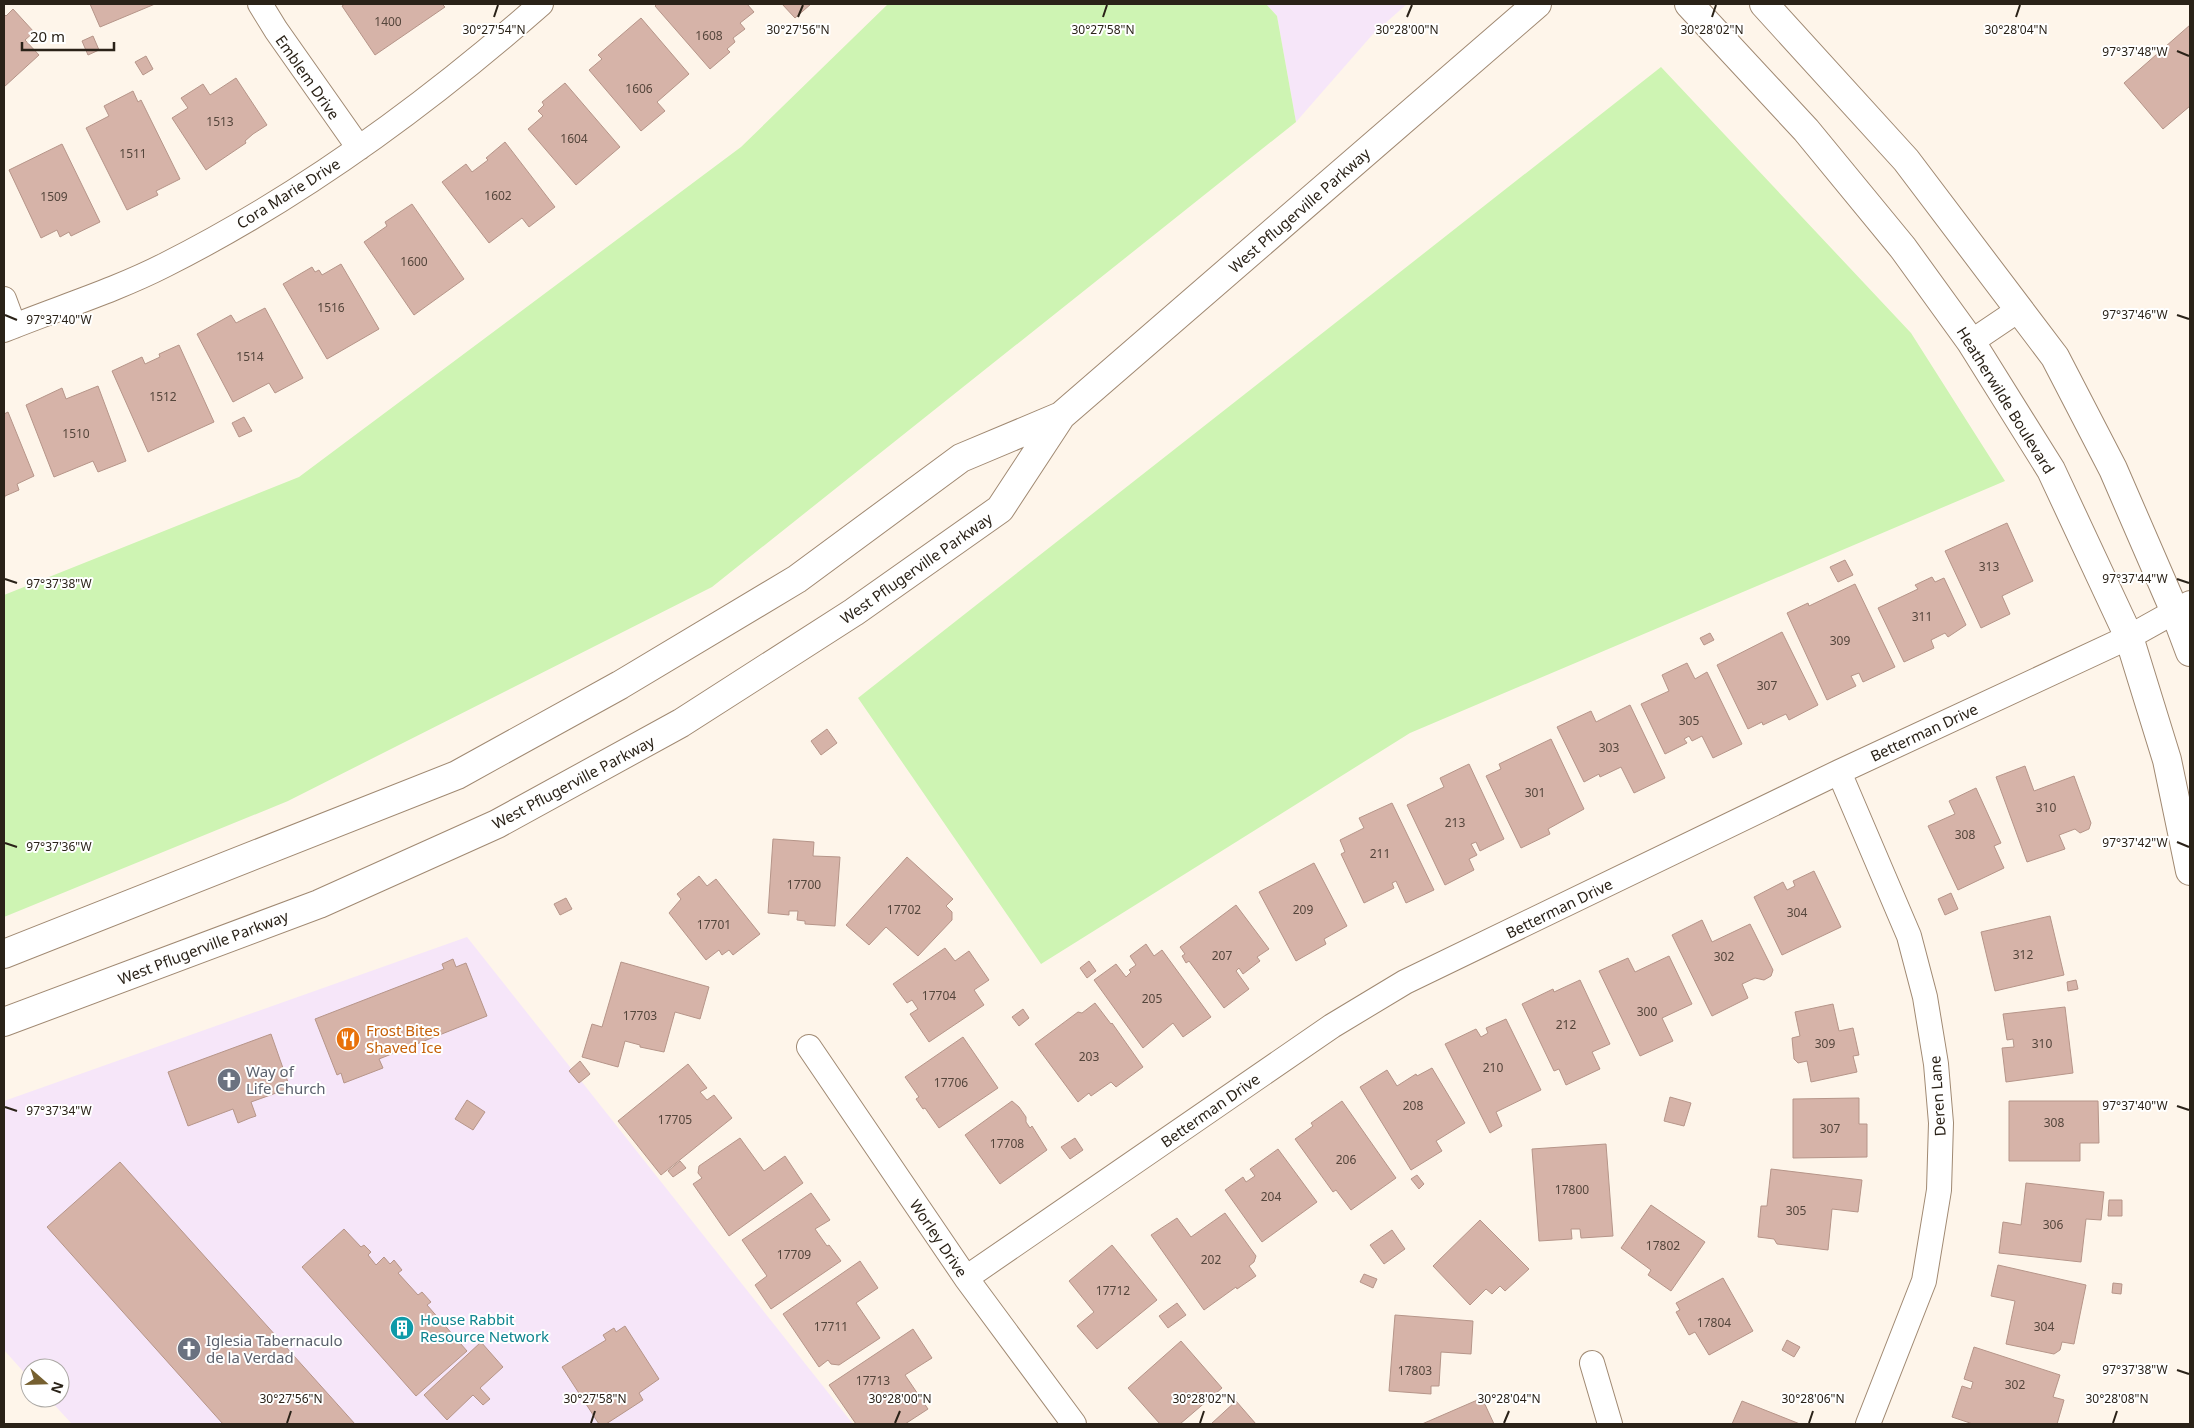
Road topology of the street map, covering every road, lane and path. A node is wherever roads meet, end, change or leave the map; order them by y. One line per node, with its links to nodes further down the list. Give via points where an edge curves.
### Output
1 (260, 4): 6 (street, Emblem Drive)
2 (540, 4): 6 (street, Cora Marie Drive, via 484,53)
3 (1537, 4): 11 (main road, West Pflugerville Parkway)
4 (1689, 4): 10 (main road, Heatherwilde Boulevard, via 1806,130 1903,248)
5 (1764, 4): 8 (main road, via 1906,160)
6 (358, 148): 9 (street, Cora Marie Drive, via 268,209 165,265)
7 (4, 299): 9 (street)
8 (2020, 309): 10 (street); 12 (main road, via 2055,357)
9 (9, 328)
10 (1971, 342): 13 (main road, Heatherwilde Boulevard, via 2051,470)
11 (1060, 416): 17 (main road, West Pflugerville Parkway, via 961,458 797,579 457,776); 18 (main road, West Pflugerville Parkway, via 1000,509 854,612 681,723 497,824 336,896)
12 (2183, 607): 13 (street, Betterman Drive); 14 (main road)
13 (2129, 637): 15 (street, Betterman Drive); 16 (main road, Heatherwilde Boulevard, via 2167,760)
14 (2190, 652)
15 (1839, 772): 20 (street, Betterman Drive, via 1405,982 1332,1026); 24 (street, Deren Lane, via 1909,936 1925,997 1942,1123 1940,1190 1924,1280)
16 (2190, 870)
17 (4, 954)
18 (4, 1022)
19 (810, 1047): 20 (street, Worley Drive)
20 (966, 1278): 22 (street, Worley Drive)
21 (1592, 1363): 23 (street)
22 (1074, 1424)
23 (1610, 1424)
24 (1868, 1424)

